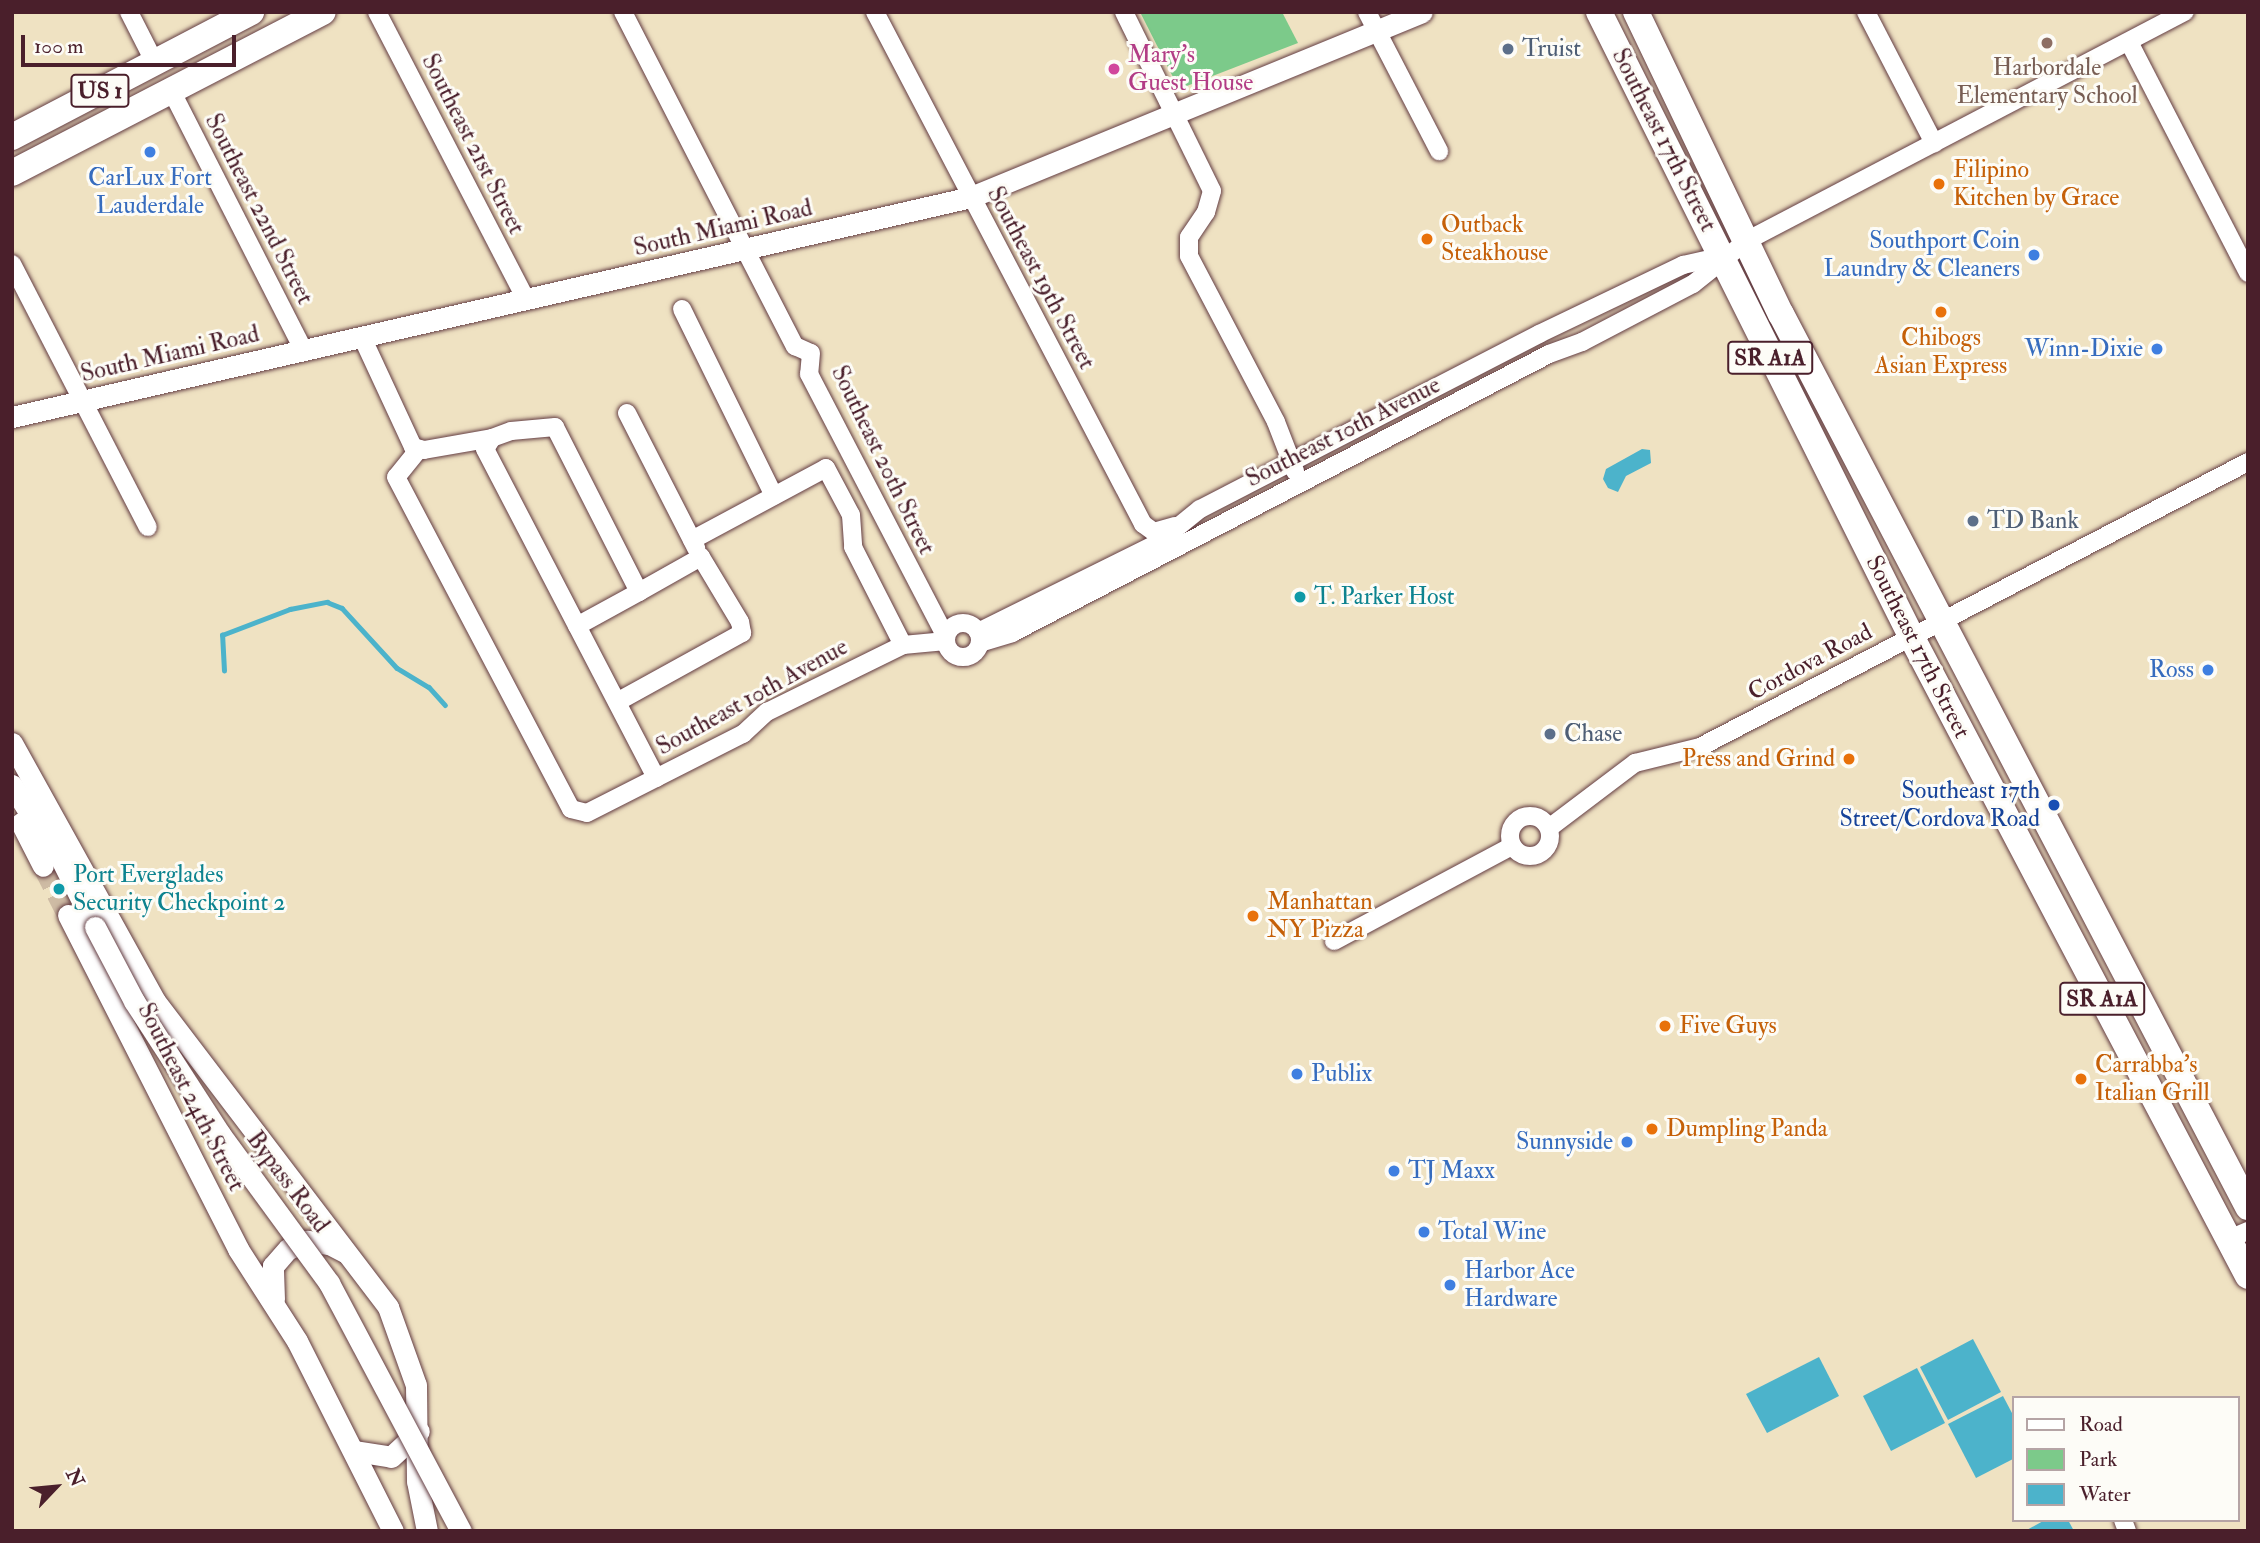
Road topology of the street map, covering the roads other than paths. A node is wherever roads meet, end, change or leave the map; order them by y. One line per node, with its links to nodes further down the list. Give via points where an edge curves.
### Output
1 (129, 12): 16 (street)
2 (251, 12): 15 (main road, US 1)
3 (323, 12): 17 (main road, US 1)
4 (377, 12): 30 (street, Southeast 21st Street)
5 (623, 12): 26 (street, Southeast 20th Street)
6 (875, 12): 24 (street, Southeast 19th Street)
7 (1124, 12): 19 (street)
8 (1420, 12): 13 (street, South Miami Road)
9 (1599, 12): 27 (main road, Southeast 17th Street / SR A1A)
10 (1636, 12): 25 (main road, Southeast 17th Street / SR A1A)
11 (1866, 12): 21 (street)
12 (2185, 12): 14 (street, Southeast 10th Avenue)
13 (1372, 21): 19 (street, South Miami Road); 22 (street)
14 (2129, 42): 21 (street, Southeast 10th Avenue); 29 (street)
15 (187, 45): 16 (main road, US 1); 17 (main road)
16 (155, 63): 18 (main road, via 148,91); 20 (main road, US 1)
17 (171, 90): 18 (main road, US 1); 33 (street, Southeast 22nd Street)
18 (138, 107): 23 (main road, US 1)
19 (1175, 112): 24 (street, South Miami Road); 41 (street, via 1212,191 1206,212 1189,237 1189,256 1276,422)
20 (12, 137)
21 (1934, 143): 25 (street, Southeast 10th Avenue)
22 (1439, 151)
23 (12, 173)
24 (971, 197): 26 (street, South Miami Road); 45 (street, Southeast 19th Street, via 1143,524 1154,532)
25 (1748, 240): 27 (street, Southeast 10th Avenue); 50 (main road, Southeast 17th Street / SR A1A, via 1781,314)
26 (746, 251): 30 (street, South Miami Road); 54 (street, Southeast 20th Street, via 795,346 811,353 809,374)
27 (1723, 256): 36 (street, Southeast 10th Avenue, via 1683,265); 38 (street, Southeast 10th Avenue, via 1693,284); 52 (main road, Southeast 17th Street / SR A1A, via 1756,332)
28 (12, 264): 34 (street)
29 (2248, 273)
30 (524, 298): 32 (street, South Miami Road)
31 (682, 309): 44 (street)
32 (362, 337): 33 (street, South Miami Road); 40 (street, via 413,447)
33 (304, 351): 34 (street, South Miami Road)
34 (83, 400): 37 (street, South Miami Road); 46 (street)
35 (627, 413): 47 (street)
36 (1384, 414): 38 (street); 41 (street, Southeast 10th Avenue)
37 (12, 417)
38 (1393, 434): 43 (street, Southeast 10th Avenue)
39 (492, 438): 40 (street); 49 (street, via 511,430 555,427); 51 (street, via 485,449)
40 (419, 449): 58 (street, Southeast 10th Avenue, via 396,477 571,808 587,813)
41 (1291, 462): 43 (street); 45 (street, Southeast 10th Avenue, via 1200,509)
42 (2248, 462): 50 (street, Cordova Road)
43 (1298, 482): 53 (street, Southeast 10th Avenue, via 1012,633)
44 (774, 496): 47 (street); 55 (street, via 826,468 851,514 853,547)
45 (1186, 522): 53 (street, Southeast 10th Avenue, via 1158,543)
46 (148, 527)
47 (692, 540): 48 (street)
48 (701, 557): 49 (street); 56 (street, via 740,622 741,633)
49 (639, 592): 51 (street)
50 (1942, 620): 52 (street, Cordova Road); 66 (main road, Southeast 17th Street / SR A1A)
51 (577, 626): 56 (street)
52 (1911, 636): 61 (street, Cordova Road, via 1700,747 1635,763); 63 (main road, Southeast 17th Street / SR A1A)
53 (979, 637): 54 (street, Southeast 10th Avenue, via 959,623); 54 (street, Southeast 10th Avenue, via 975,653 964,658 952,654)
54 (946, 639): 55 (street, Southeast 10th Avenue)
55 (903, 645): 58 (street, Southeast 10th Avenue, via 767,712 743,734)
56 (617, 702): 58 (street)
57 (12, 744): 65 (street, Bypass Road); 73 (street, Southeast 24th Street, via 155,1001 261,1147)
58 (656, 778)
59 (12, 785): 65 (street, Bypass Road)
60 (12, 805): 64 (street)
61 (1549, 828): 62 (street, via 1549,844 1539,855 1524,856); 62 (street, via 1537,817 1521,818 1510,830)
62 (1512, 846): 70 (street)
63 (2023, 849): 66 (main road); 67 (main road, Southeast 17th Street / SR A1A)
64 (43, 866)
65 (64, 869): 80 (street, Bypass Road, bridge, via 134,1001 220,1135 329,1283)
66 (2077, 880): 69 (main road, Southeast 17th Street / SR A1A)
67 (2043, 887): 69 (main road, via 2067,890); 72 (main road, Southeast 17th Street / SR A1A)
68 (68, 915): 75 (street, Southeast 24th Street, via 238,1248)
69 (2098, 921): 71 (main road, Southeast 17th Street / SR A1A)
70 (1334, 941)
71 (2248, 1207)
72 (2238, 1235): 74 (main road, Southeast 17th Street / SR A1A)
73 (349, 1255): 75 (street, Southeast 24th Street, via 317,1242 288,1249 273,1266); 76 (street, Southeast 24th Street, via 396,1323 416,1385)
74 (2248, 1276)
75 (274, 1299): 77 (street, Southeast 24th Street)
76 (419, 1431): 77 (street, via 391,1457); 79 (street, Southeast 24th Street, via 417,1481)
77 (355, 1451): 78 (street, Southeast 24th Street)
78 (393, 1531)
79 (427, 1531)
80 (461, 1531)

